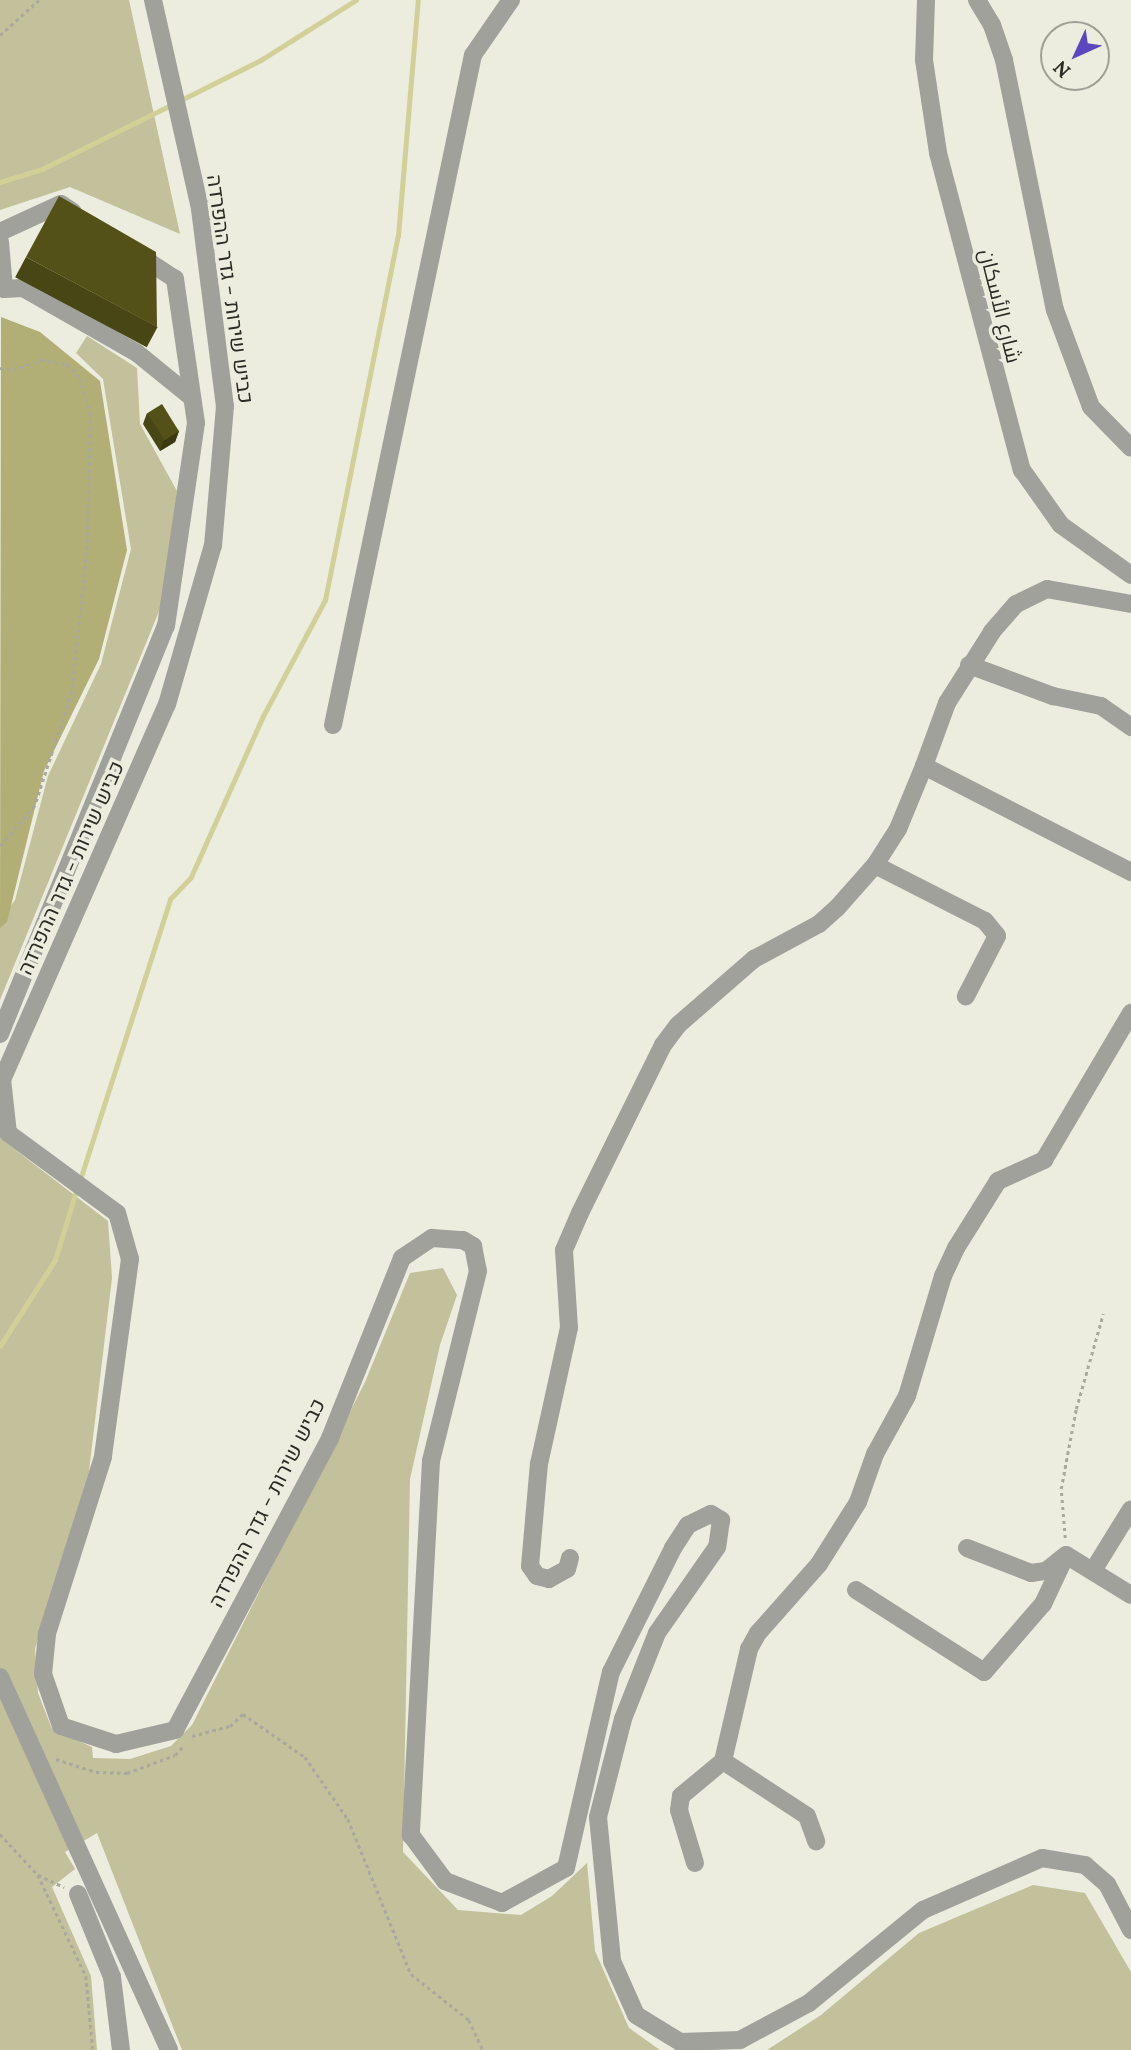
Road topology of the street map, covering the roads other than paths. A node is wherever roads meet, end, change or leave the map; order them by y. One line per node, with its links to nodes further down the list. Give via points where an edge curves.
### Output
1 (153, 0): 34 (street, כביש שירות - גדר ההפרדה, via 200,209 225,406 213,545 167,704 2,1079 8,1133 117,1213 130,1259 103,1457 47,1634 43,1674 61,1726 116,1744 175,1730 330,1438 402,1258 432,1238 463,1240 472,1246 478,1271 430,1461 411,1835 444,1881 502,1903 566,1868 611,1672 673,1548 688,1525 711,1514 721,1520 717,1547 657,1633 624,1719 598,1816 612,1961 636,2015 680,2042 740,2040 809,2003 923,1910 1042,1858 1085,1865 1107,1884)
2 (511, 0): 14 (street, via 473,55)
3 (926, 0): 11 (street, شارع الأسكان, via 924,60 938,153 1022,470 1060,525)
4 (977, 0): 10 (street, via 1004,60 1055,310 1091,407)
5 (84, 219): 6 (street, via 61,204)
6 (0, 232)
7 (0, 242): 9 (street, via 4,289 23,288 137,353)
8 (118, 242): 9 (street, via 175,279)
9 (190, 396): 21 (street, via 196,423 166,626)
10 (1131, 448)
11 (1131, 575)
12 (1131, 604): 13 (street, via 1067,589 1031,593 1016,604)
13 (969, 665): 15 (street, via 1053,696 1101,706); 16 (street, via 947,703)
14 (332, 725)
15 (1131, 727)
16 (924, 766): 17 (street, via 898,829); 18 (street)
17 (875, 865): 19 (street, via 985,921 997,936); 25 (street, via 819,924 754,959 678,1025 663,1045 580,1213 564,1250 569,1328 539,1464 530,1566 537,1576 549,1579 567,1569)
18 (1131, 872)
19 (966, 996)
20 (1131, 1013): 30 (street, via 1044,1160 998,1181 956,1248 943,1276 907,1396 875,1454 858,1502 819,1564 749,1649)
21 (0, 1034)
22 (1131, 1509): 26 (street)
23 (967, 1548): 24 (street, via 1031,1573 1046,1571)
24 (1066, 1555): 26 (street); 27 (street, via 1043,1604 984,1672)
25 (570, 1558)
26 (1094, 1569): 28 (street)
27 (856, 1590)
28 (1131, 1595)
29 (0, 1678): 35 (street)
30 (723, 1761): 31 (street, via 807,1816); 32 (street, via 681,1796 679,1810)
31 (816, 1842)
32 (695, 1863)
33 (78, 1894): 36 (street, via 106,1955)
34 (1131, 1930)
35 (136, 1973): 36 (street); 38 (street)
36 (113, 1984): 37 (street)
37 (121, 2050)
38 (169, 2050)

